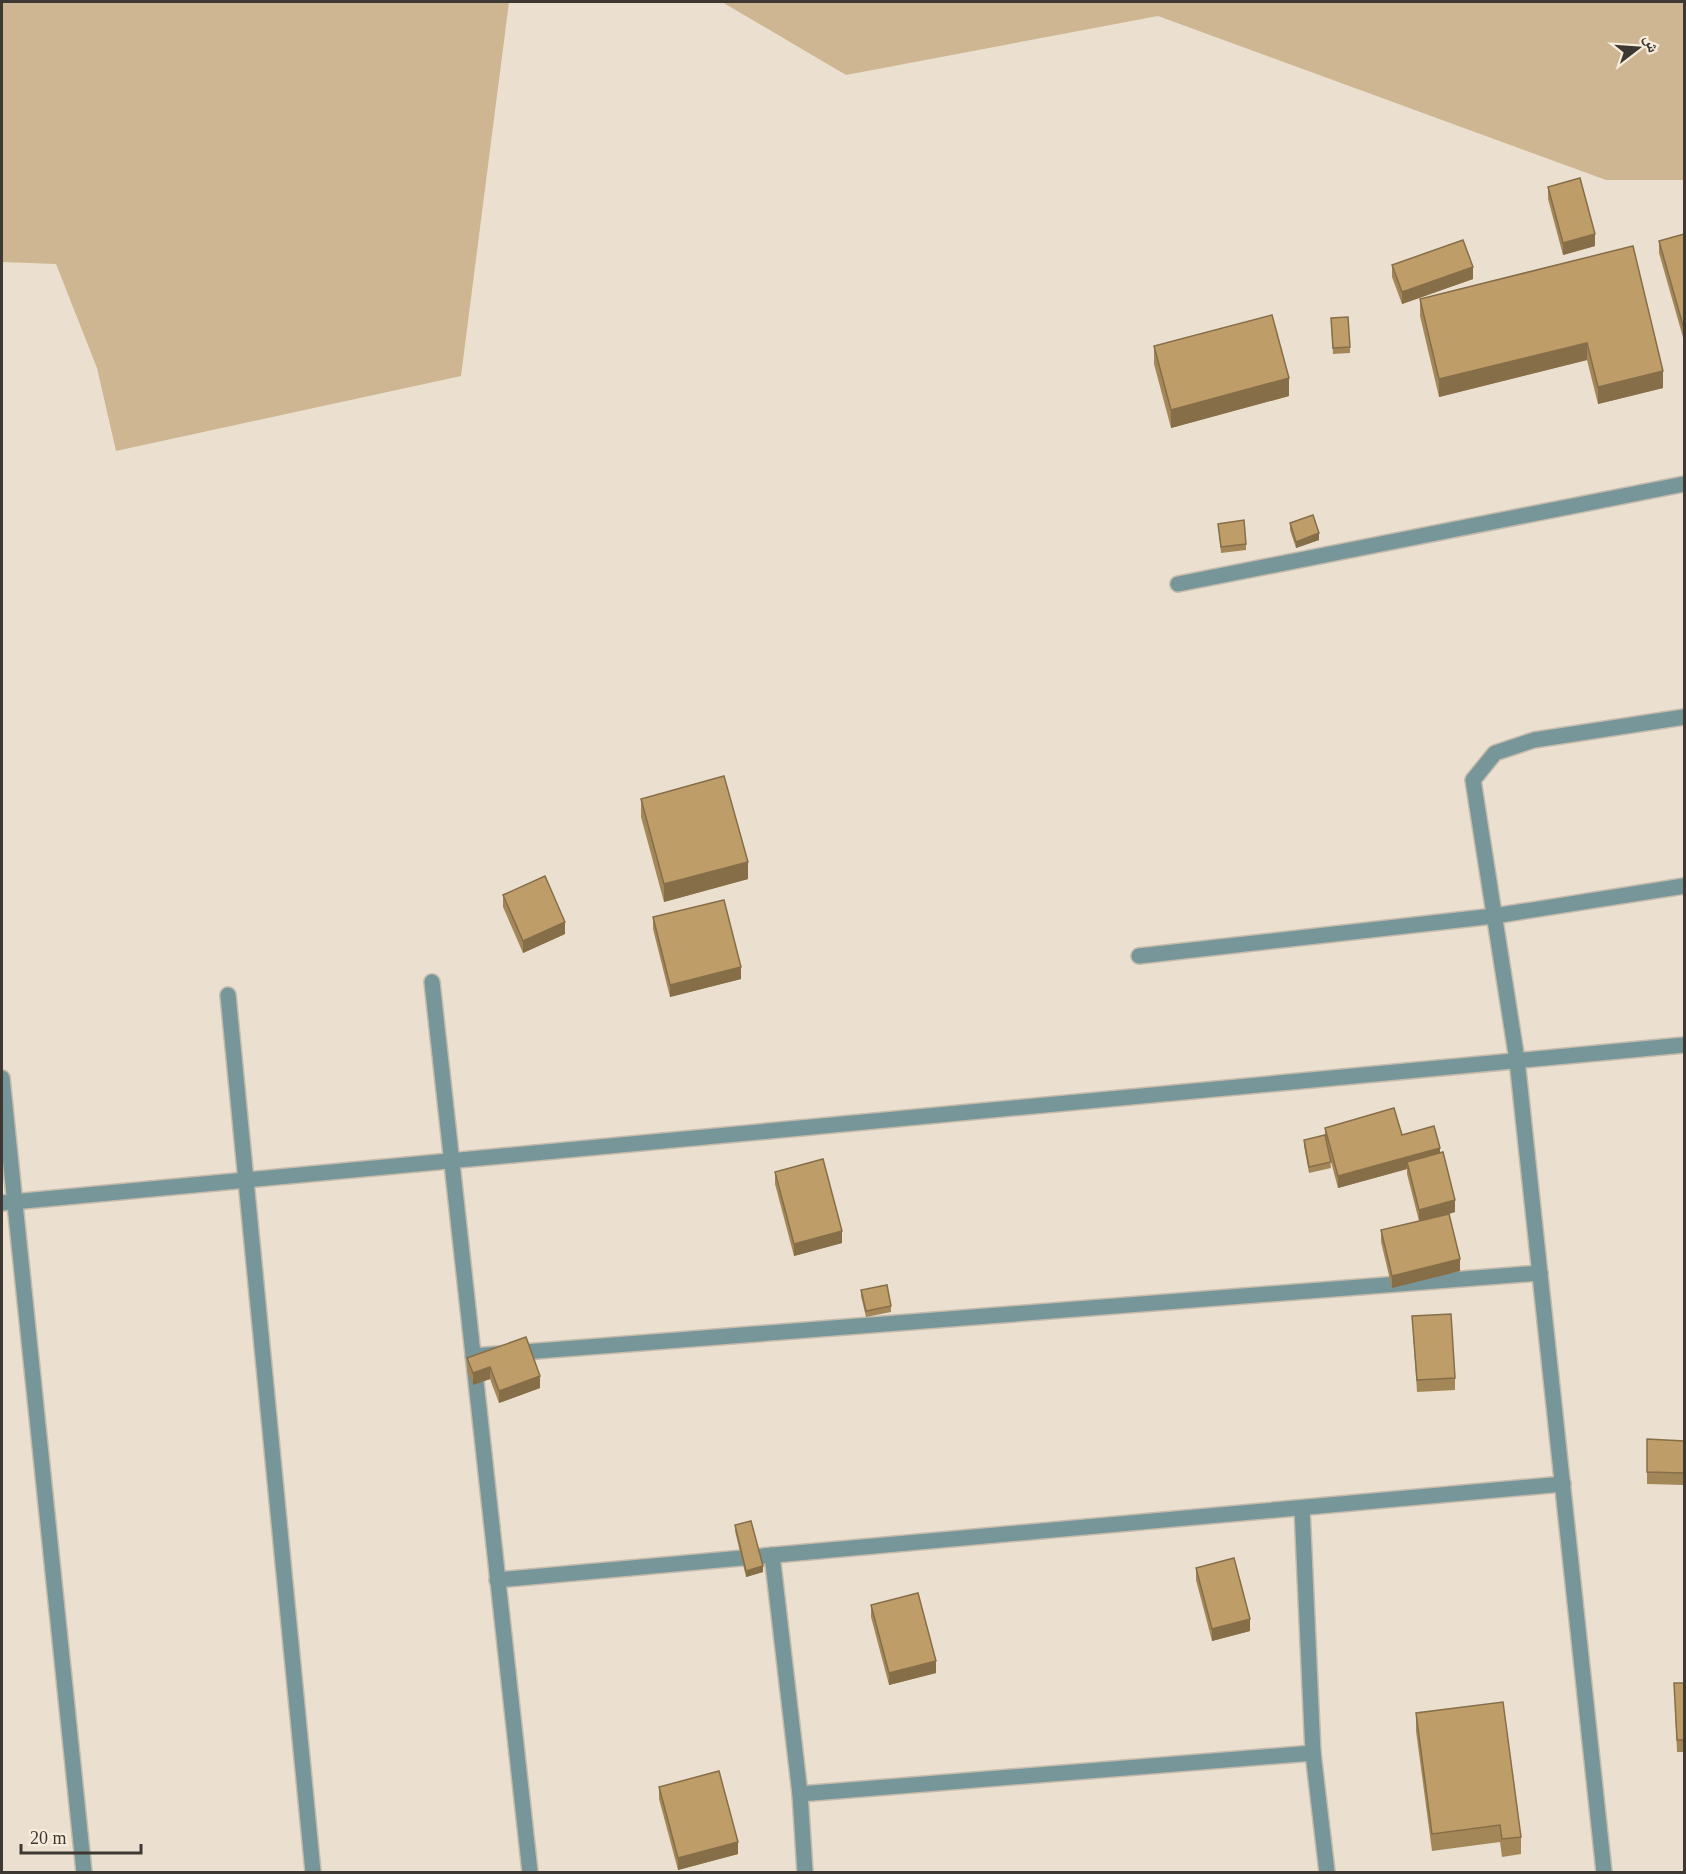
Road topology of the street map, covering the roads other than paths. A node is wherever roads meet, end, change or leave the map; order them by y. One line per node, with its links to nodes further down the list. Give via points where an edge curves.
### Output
1 (1684, 484): 2 (street)
2 (1178, 584)
3 (1684, 717): 5 (street, via 1534,740 1495,753 1473,780)
4 (1684, 886): 5 (street)
5 (1494, 916): 6 (street); 10 (street)
6 (1139, 956)
7 (432, 982): 12 (street)
8 (228, 995): 13 (street)
9 (1684, 1045): 10 (street)
10 (1517, 1060): 12 (street); 15 (street)
11 (2, 1078): 14 (street)
12 (452, 1161): 13 (street); 16 (street)
13 (246, 1180): 14 (street); 24 (street)
14 (8, 1203): 23 (street)
15 (1540, 1273): 16 (street); 17 (street)
16 (473, 1356): 20 (street)
17 (1563, 1484): 18 (street); 28 (street)
18 (1302, 1508): 19 (street); 21 (street)
19 (772, 1555): 20 (street); 22 (street)
20 (497, 1580): 25 (street)
21 (1313, 1753): 22 (street); 27 (street)
22 (800, 1794): 26 (street)
23 (84, 1872)
24 (313, 1872)
25 (530, 1872)
26 (805, 1872)
27 (1327, 1872)
28 (1604, 1872)

